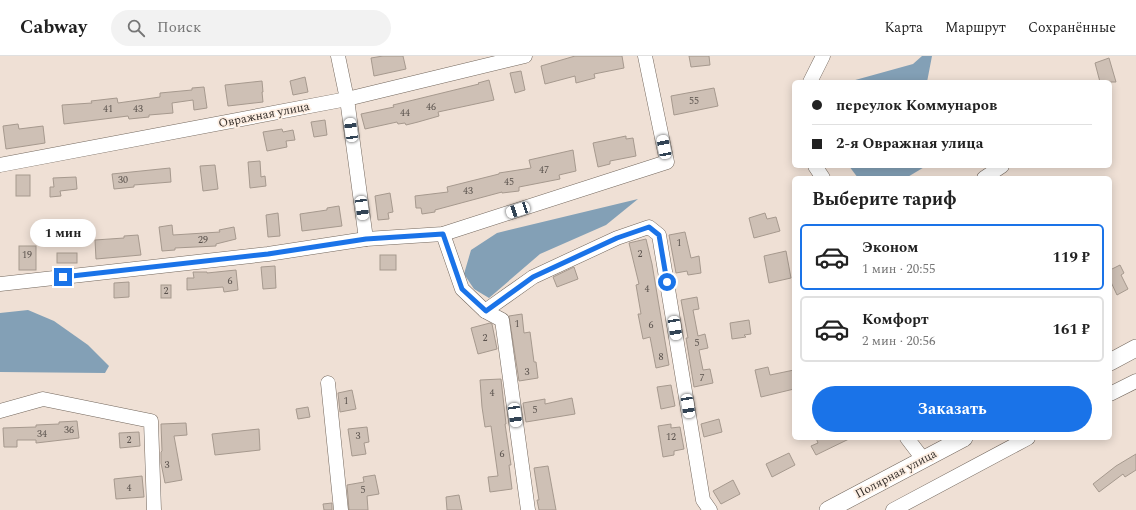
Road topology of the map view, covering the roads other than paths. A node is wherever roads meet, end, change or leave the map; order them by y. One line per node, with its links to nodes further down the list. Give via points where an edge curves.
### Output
1 (338, 56): 6 (street)
2 (525, 56): 6 (street, Овражная улица)
3 (645, 56): 10 (street, via 667,162)
4 (823, 56): 5 (street)
5 (811, 80)
6 (347, 99): 7 (street, Овражная улица); 11 (street)
7 (0, 164)
8 (999, 168): 9 (street)
9 (987, 176)
10 (443, 234): 11 (street); 13 (street, via 462,289)
11 (366, 239): 12 (street, via 268,254)
12 (0, 284)
13 (486, 311): 26 (street, via 502,320); 27 (street, via 533,277 617,238 649,227 659,235 703,500)
14 (1136, 348): 15 (street)
15 (1112, 361)
16 (1136, 381): 18 (street)
17 (328, 383): 25 (street)
18 (1112, 393)
19 (0, 410): 24 (street, via 43,400 152,421)
20 (909, 440): 23 (street)
21 (960, 440): 23 (street, Полярная улица)
22 (1024, 440): 29 (street)
23 (924, 459): 28 (street, Полярная улица)
24 (154, 510)
25 (341, 510)
26 (528, 510)
27 (710, 510)
28 (828, 510)
29 (893, 510)

